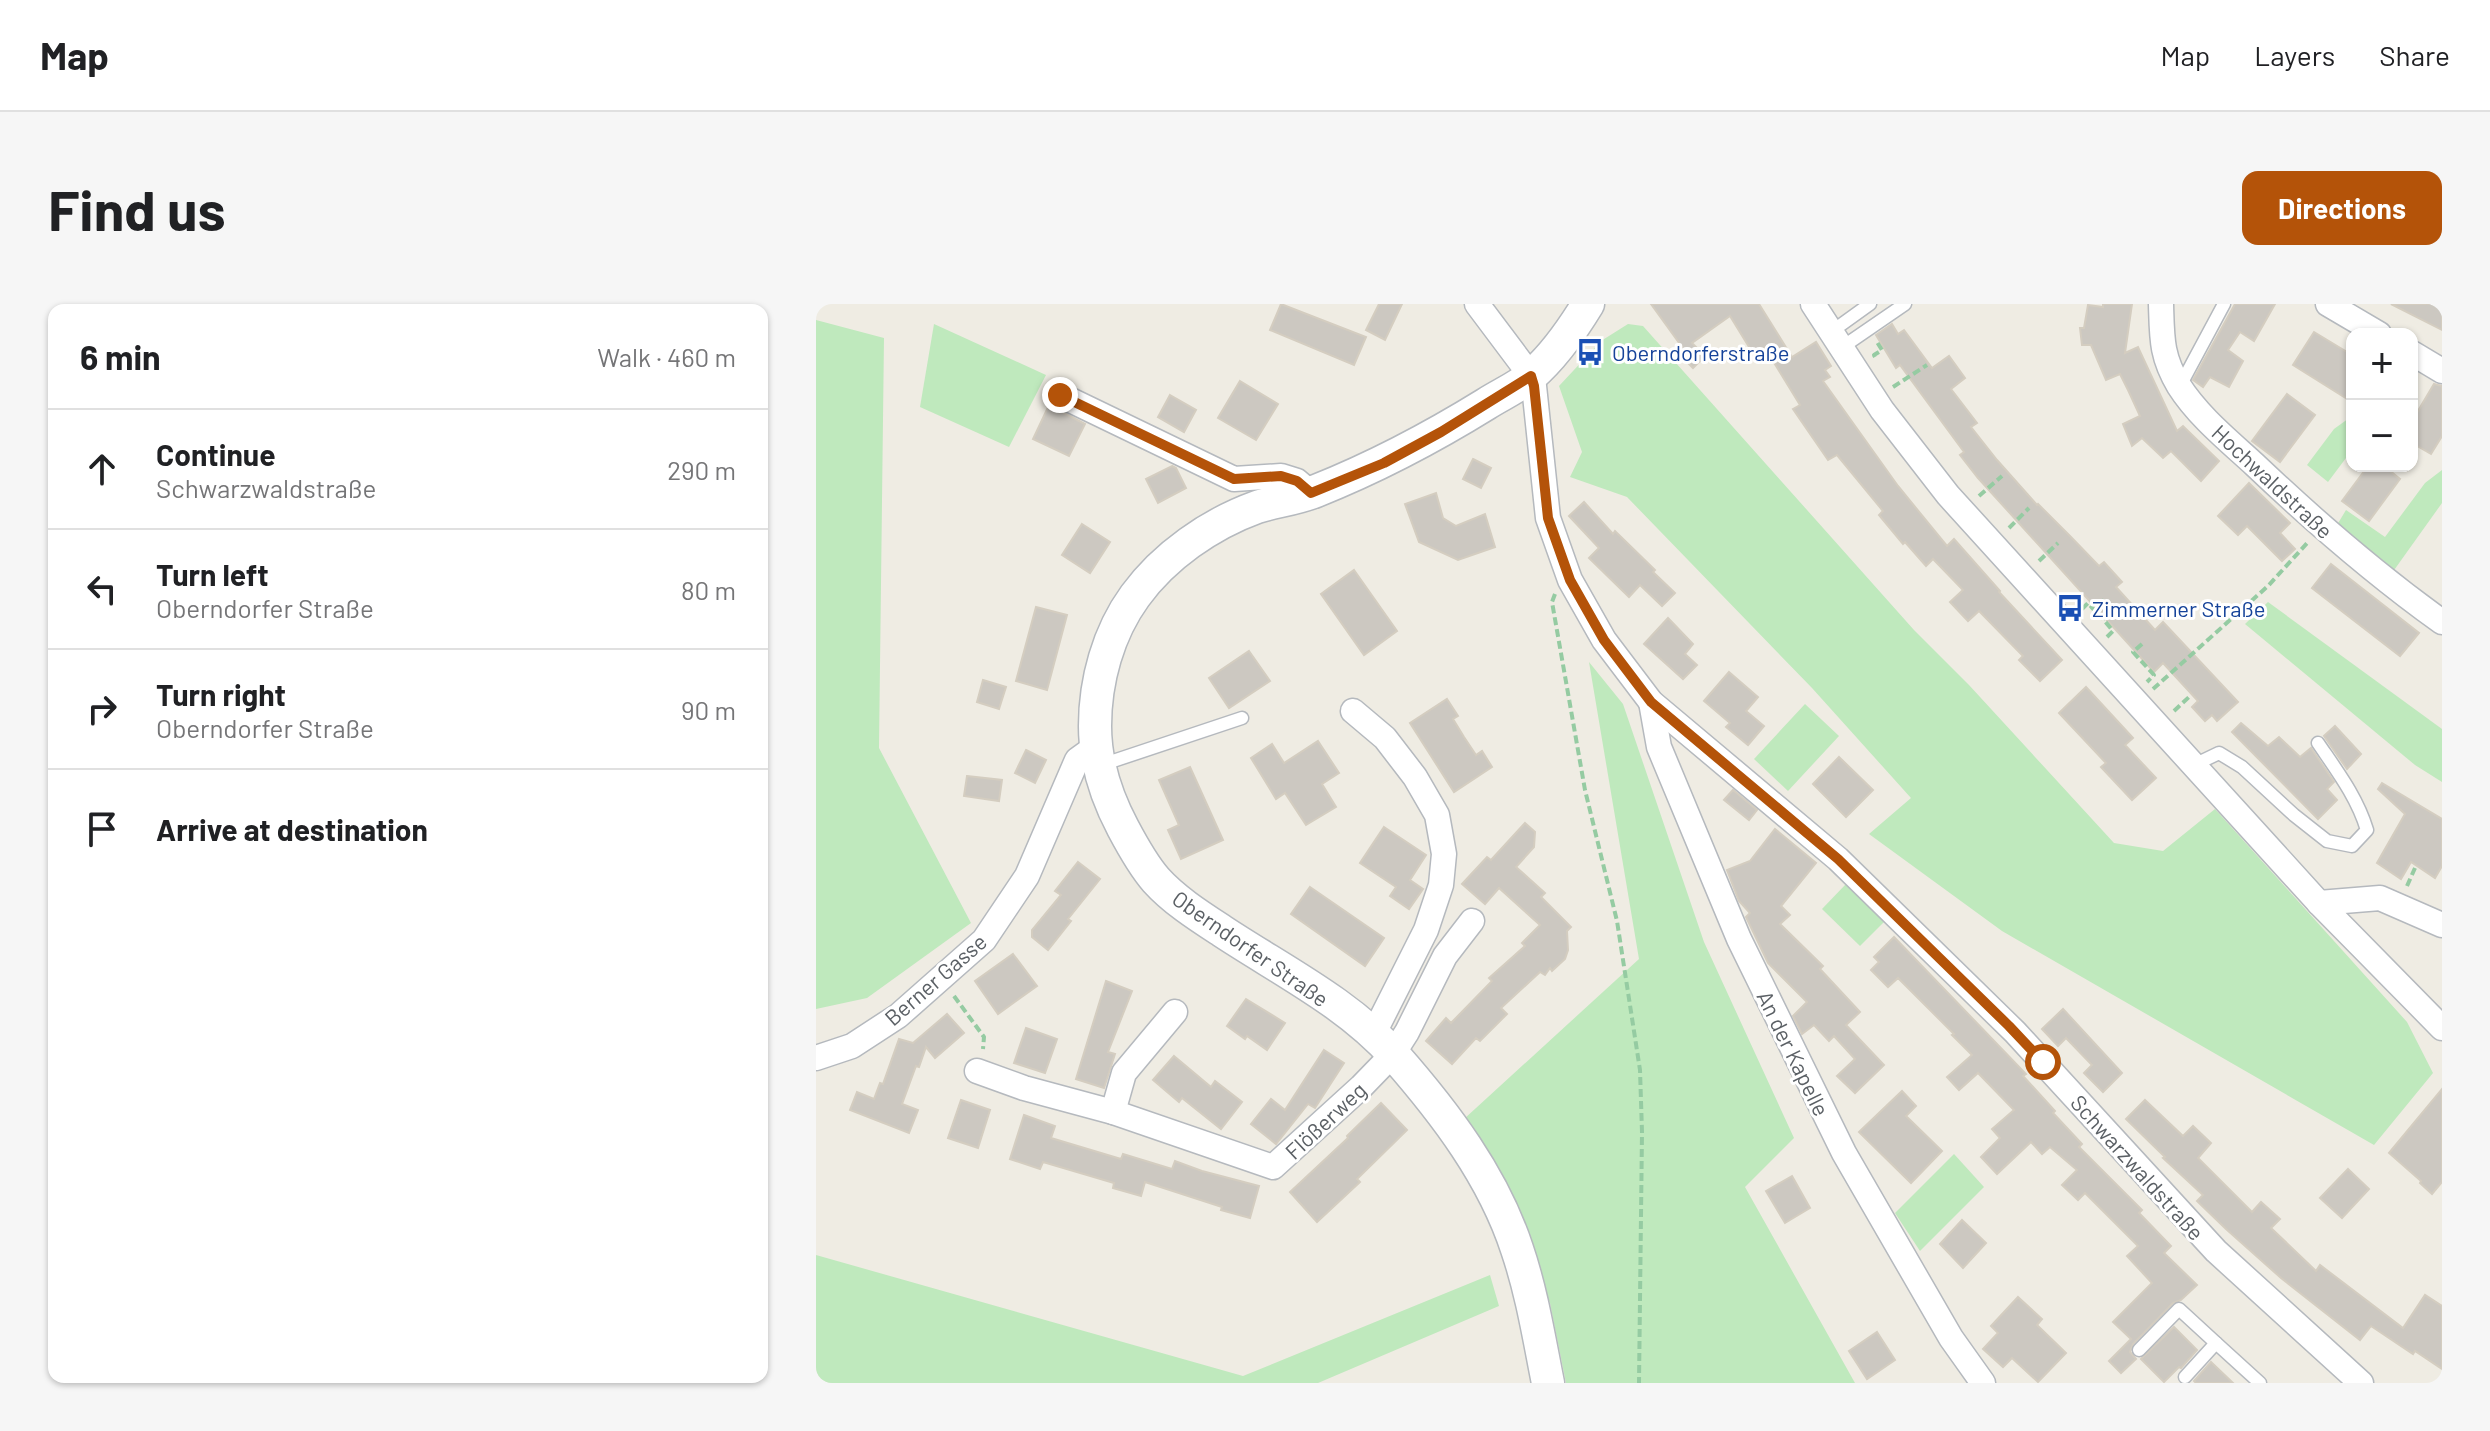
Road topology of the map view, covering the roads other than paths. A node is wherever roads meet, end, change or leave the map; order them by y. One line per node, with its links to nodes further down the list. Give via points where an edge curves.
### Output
1 (1477, 304): 13 (street)
2 (1588, 304): 13 (street, Oberndorfer Straße)
3 (1813, 304): 10 (street)
4 (1870, 304): 10 (lane)
5 (1905, 304): 10 (lane)
6 (2161, 304): 14 (street, Hochwaldstraße, via 2162,348)
7 (2224, 304): 14 (lane)
8 (2328, 304): 9 (street)
9 (2369, 328)
10 (1836, 340): 23 (street, via 1948,495)
11 (2418, 357): 12 (street)
12 (2442, 371)
13 (1531, 376): 16 (street, Oberndorfer Straße, via 1384,463); 18 (street, Schwarzwaldstraße, via 1548,518 1570,580 1604,640)
14 (2180, 386): 17 (street, Hochwaldstraße, via 2213,426 2322,528)
15 (1060, 395): 16 (street, via 1234,479 1281,476)
16 (1311, 493): 22 (street, Oberndorfer Straße, via 1255,508 1207,531 1137,592 1109,643 1096,699)
17 (2442, 622)
18 (1651, 702): 37 (street, An der Kapelle, via 1659,747 1745,954 1844,1153 1951,1338); 39 (street, Schwarzwaldstraße, via 1838,859 2015,1032 2216,1251)
19 (1353, 711): 29 (street, via 1385,738 1415,777 1437,815 1444,854 1441,885)
20 (1242, 718): 22 (lane)
21 (2318, 743): 23 (lane, via 2362,812 2367,830 2352,846 2327,841 2219,753)
22 (1097, 756): 29 (street, Oberndorfer Straße, via 1110,803 1156,880 1191,911 1298,978); 30 (street, Berner Gasse, via 1077,760 1027,876 984,940 898,1016 852,1046)
23 (2194, 765): 24 (street)
24 (2319, 903): 26 (street, via 2380,898); 28 (street)
25 (1472, 921): 29 (street, via 1445,956 1407,1032)
26 (2442, 925)
27 (1175, 1012): 32 (street, via 1124,1073)
28 (2442, 1028)
29 (1383, 1044): 32 (street, Flößerweg, via 1361,1087 1273,1167); 36 (street, Oberndorfer Straße, via 1463,1141 1490,1188 1534,1304)
30 (816, 1058)
31 (977, 1071): 32 (street, Flößerweg)
32 (1113, 1112)
33 (2216, 1343): 34 (lane, via 2179,1309); 35 (lane); 38 (lane)
34 (2139, 1350)
35 (2185, 1377)
36 (1548, 1383)
37 (1983, 1383)
38 (2260, 1383)
39 (2361, 1383)

